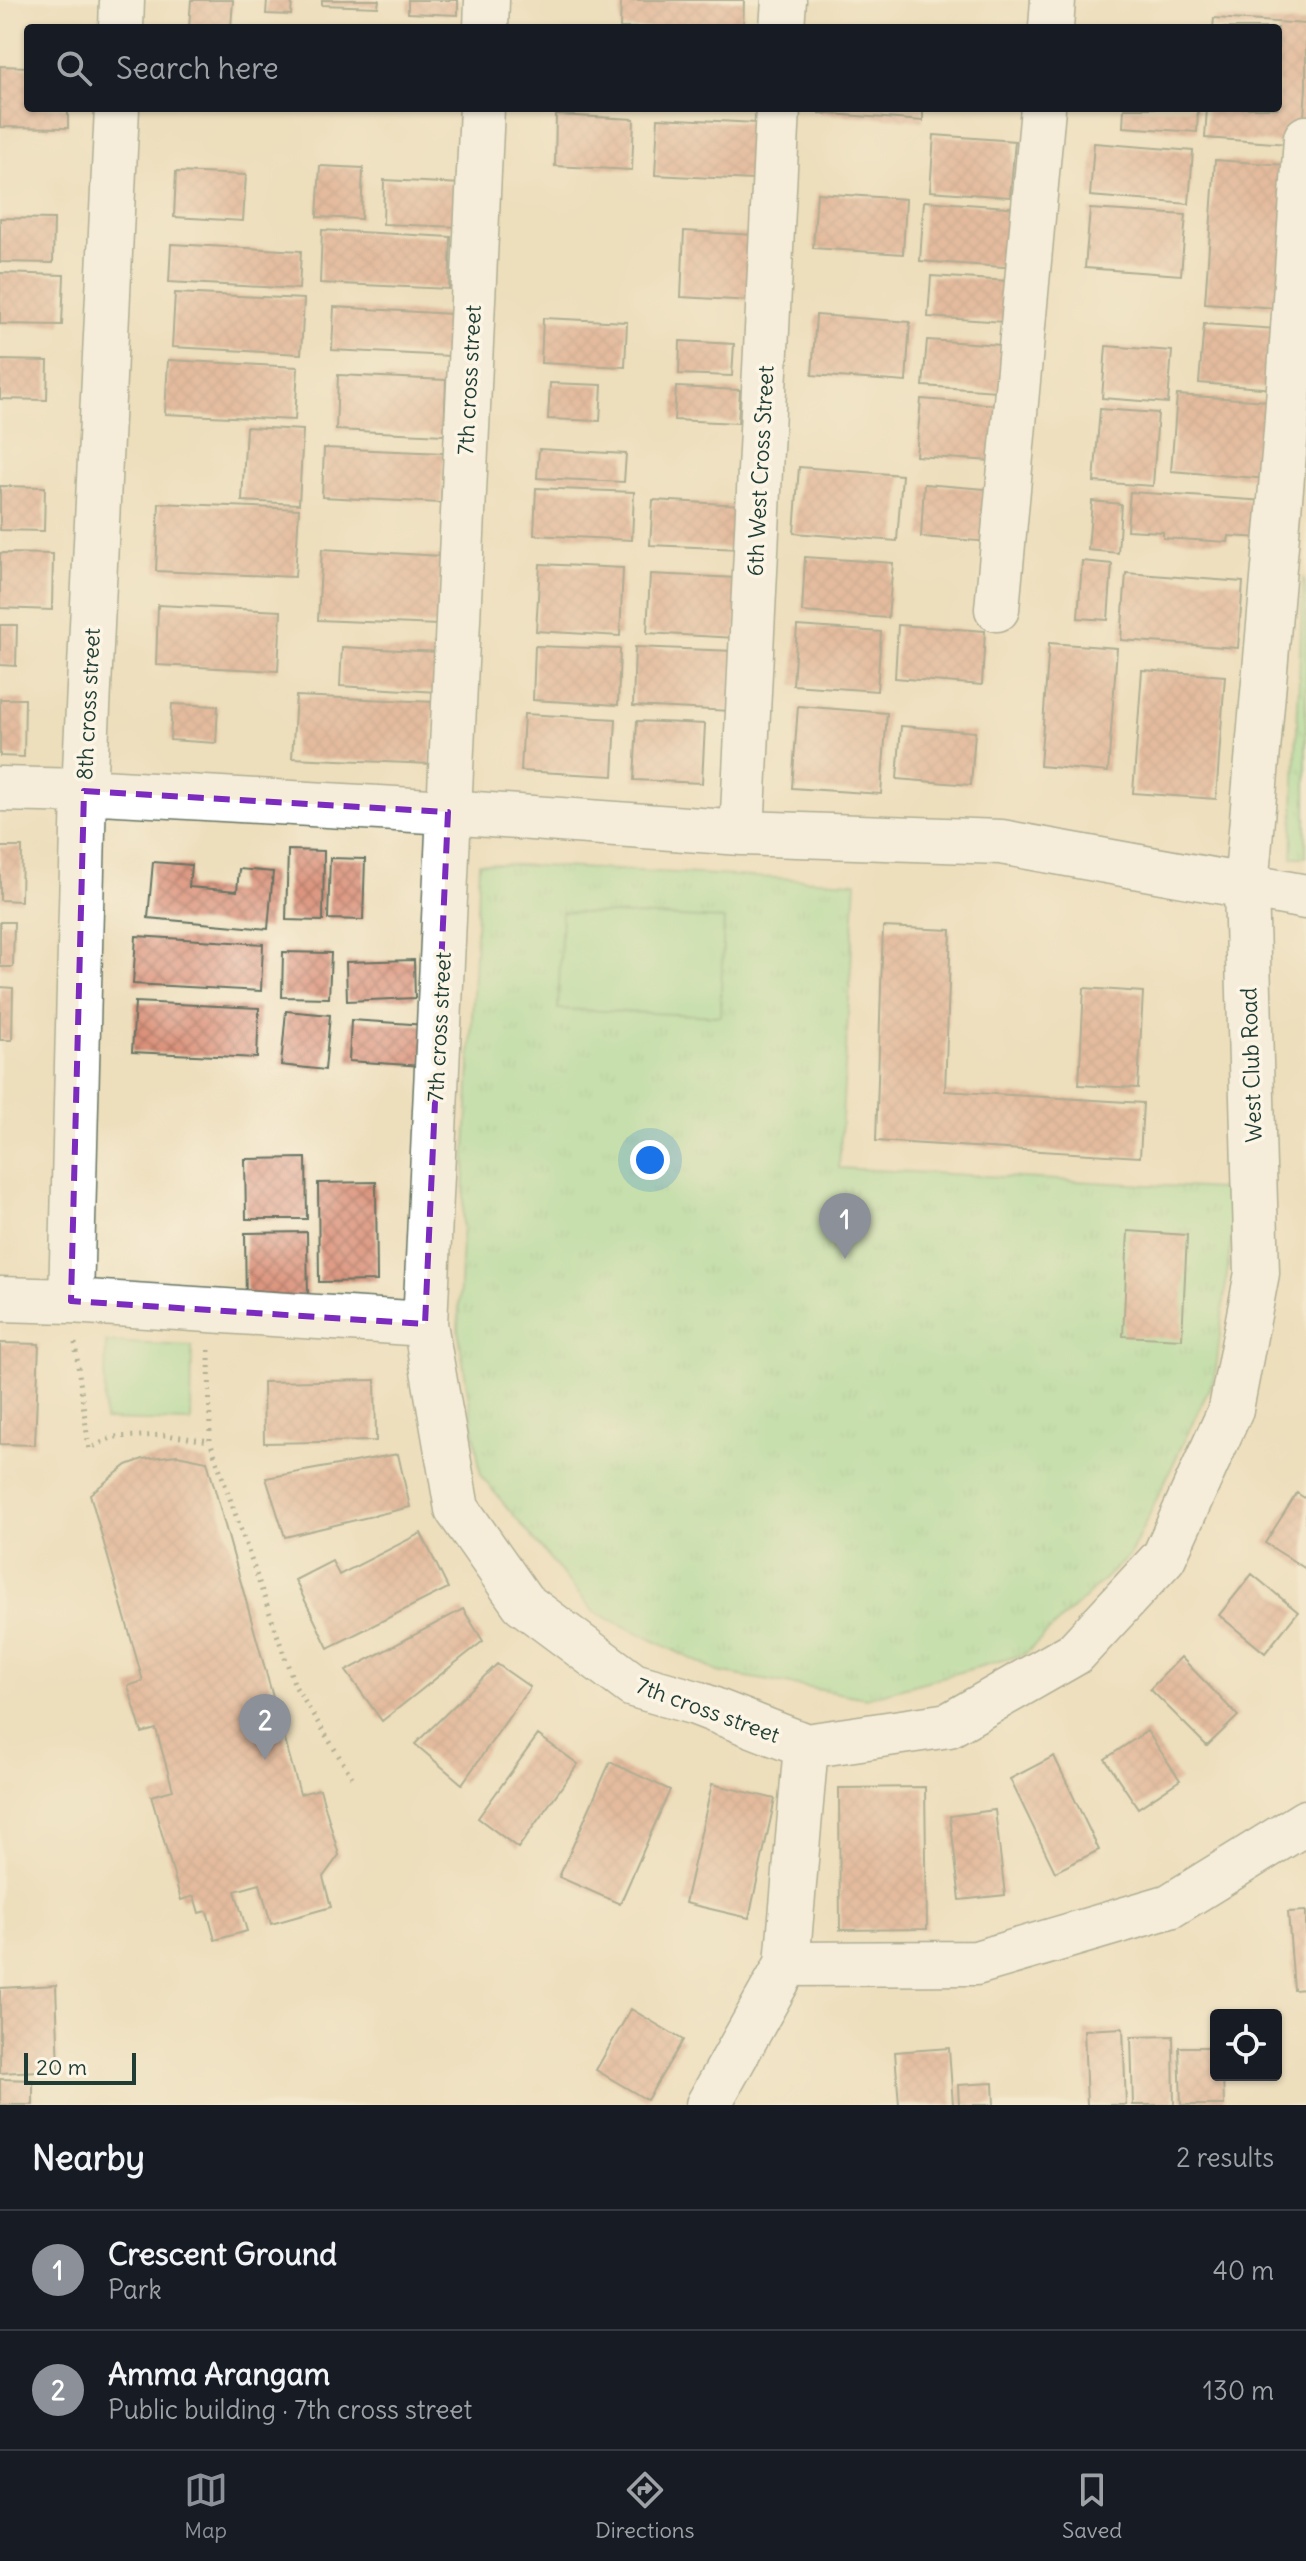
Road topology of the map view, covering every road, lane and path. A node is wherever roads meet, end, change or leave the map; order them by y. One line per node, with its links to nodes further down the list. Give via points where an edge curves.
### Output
1 (122, 0): 5 (street)
2 (487, 0): 6 (street)
3 (784, 0): 7 (street)
4 (1053, 0): 8 (street)
5 (121, 24)
6 (486, 24)
7 (782, 24)
8 (1051, 24)
9 (117, 112): 18 (street, 8th cross street)
10 (482, 112): 19 (street, 7th cross street)
11 (778, 112): 20 (street, 6th West Cross Street)
12 (1043, 112): 16 (street)
13 (1306, 138): 14 (street, West Club Road)
14 (1286, 431): 15 (street); 21 (street, West Club Road)
15 (1306, 488)
16 (997, 609)
17 (0, 789): 18 (street)
18 (84, 791): 19 (street); 24 (street, 8th cross street)
19 (448, 812): 20 (street); 26 (street, 7th cross street)
20 (742, 833): 21 (street, via 1001,842)
21 (1246, 887): 22 (street); 28 (street, West Club Road, via 1257,1273 1231,1409 1164,1557 1075,1653 949,1725)
22 (1306, 897)
23 (0, 1299): 24 (street)
24 (71, 1301): 25 (street); 27 (path, via 89,1449 113,1437 166,1435)
25 (208, 1309): 26 (street); 27 (path)
26 (425, 1324): 28 (street, 7th cross street, via 457,1509 523,1603 633,1685)
27 (210, 1441): 29 (path, via 295,1686)
28 (806, 1746): 31 (street)
29 (352, 1777)
30 (1306, 1822): 31 (street, via 1170,1906 976,1963)
31 (787, 1964): 32 (street)
32 (708, 2105)

